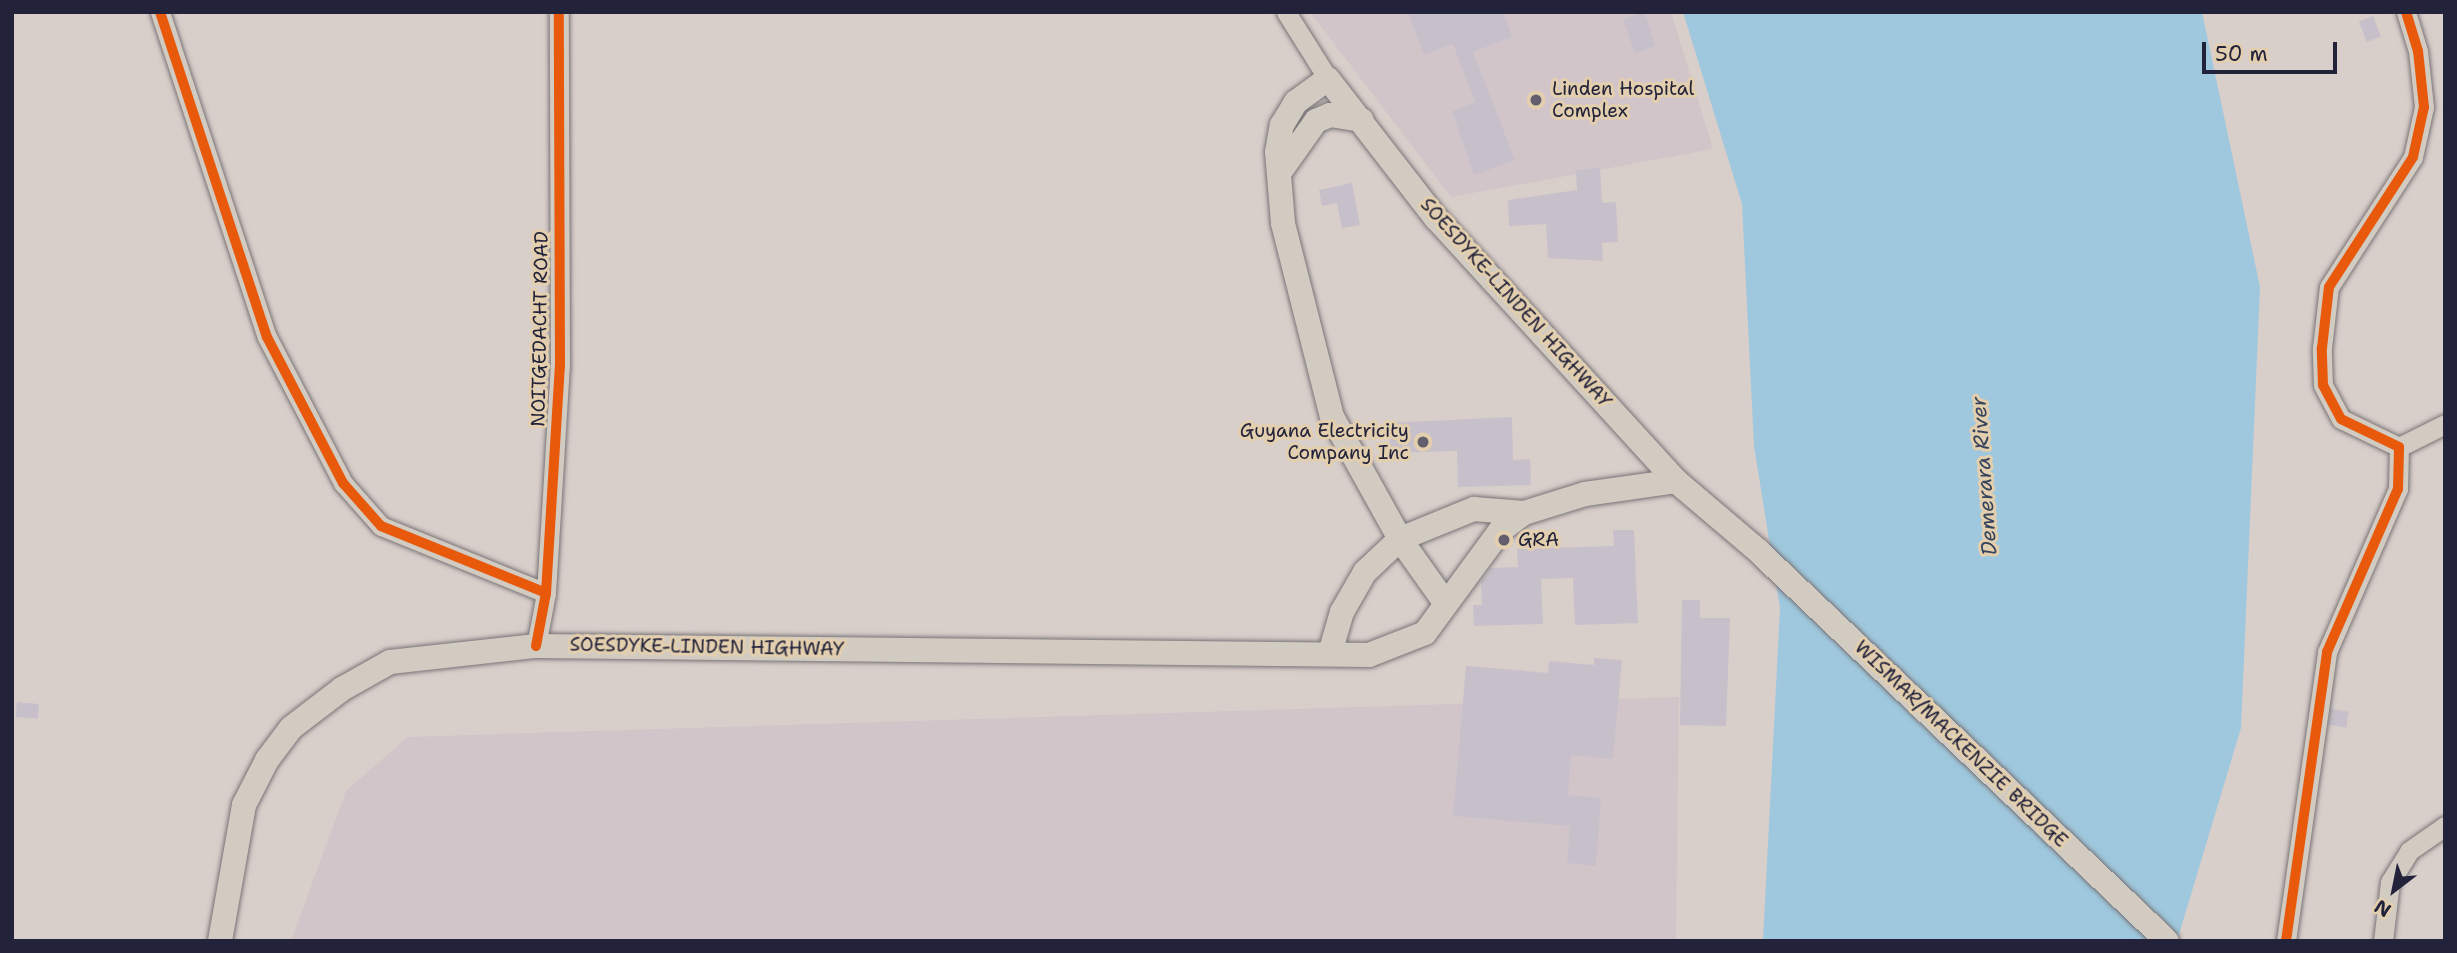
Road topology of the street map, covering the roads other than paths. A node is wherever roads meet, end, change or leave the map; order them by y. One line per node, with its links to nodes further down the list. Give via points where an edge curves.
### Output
1 (160, 12): 14 (street, via 267,337 343,483 381,526)
2 (559, 12): 14 (street, NOITGEDACHT ROAD, via 560,366)
3 (1286, 12): 5 (street)
4 (2406, 12): 9 (street, via 2424,107 2413,157 2329,287 2322,348 2323,385 2341,419)
5 (1328, 79): 6 (main road, SOESDYKE-LINDEN HIGHWAY); 7 (main road, via 1296,102 1282,125)
6 (1362, 120): 7 (main road, via 1330,115 1316,121 1294,146); 10 (main road, SOESDYKE-LINDEN HIGHWAY, via 1436,218)
7 (1279, 174): 12 (main road, via 1289,249 1332,416)
8 (2445, 424): 9 (street)
9 (2399, 447): 21 (street, via 2398,489 2328,652)
10 (1676, 481): 11 (main road, SOESDYKE-LINDEN HIGHWAY, via 1585,494); 13 (main road, SOESDYKE-LINDEN HIGHWAY)
11 (1524, 513): 12 (main road, SOESDYKE-LINDEN HIGHWAY, via 1474,509); 15 (main road, SOESDYKE-LINDEN HIGHWAY, via 1500,531)
12 (1400, 539): 15 (main road); 17 (main road, SOESDYKE-LINDEN HIGHWAY, via 1365,572 1342,612)
13 (1755, 548): 20 (main road, WISMAR/MACKENZIE BRIDGE)
14 (545, 593): 16 (street, NOITGEDACHT ROAD)
15 (1444, 601): 17 (main road, SOESDYKE-LINDEN HIGHWAY, via 1425,633 1392,650)
16 (536, 646): 17 (main road, SOESDYKE-LINDEN HIGHWAY); 19 (main road, SOESDYKE-LINDEN HIGHWAY, via 390,663 342,689 291,728 244,805)
17 (1330, 653)
18 (2445, 826): 22 (street, via 2409,851 2390,882)
19 (220, 941)
20 (2167, 941)
21 (2286, 941)
22 (2383, 941)

